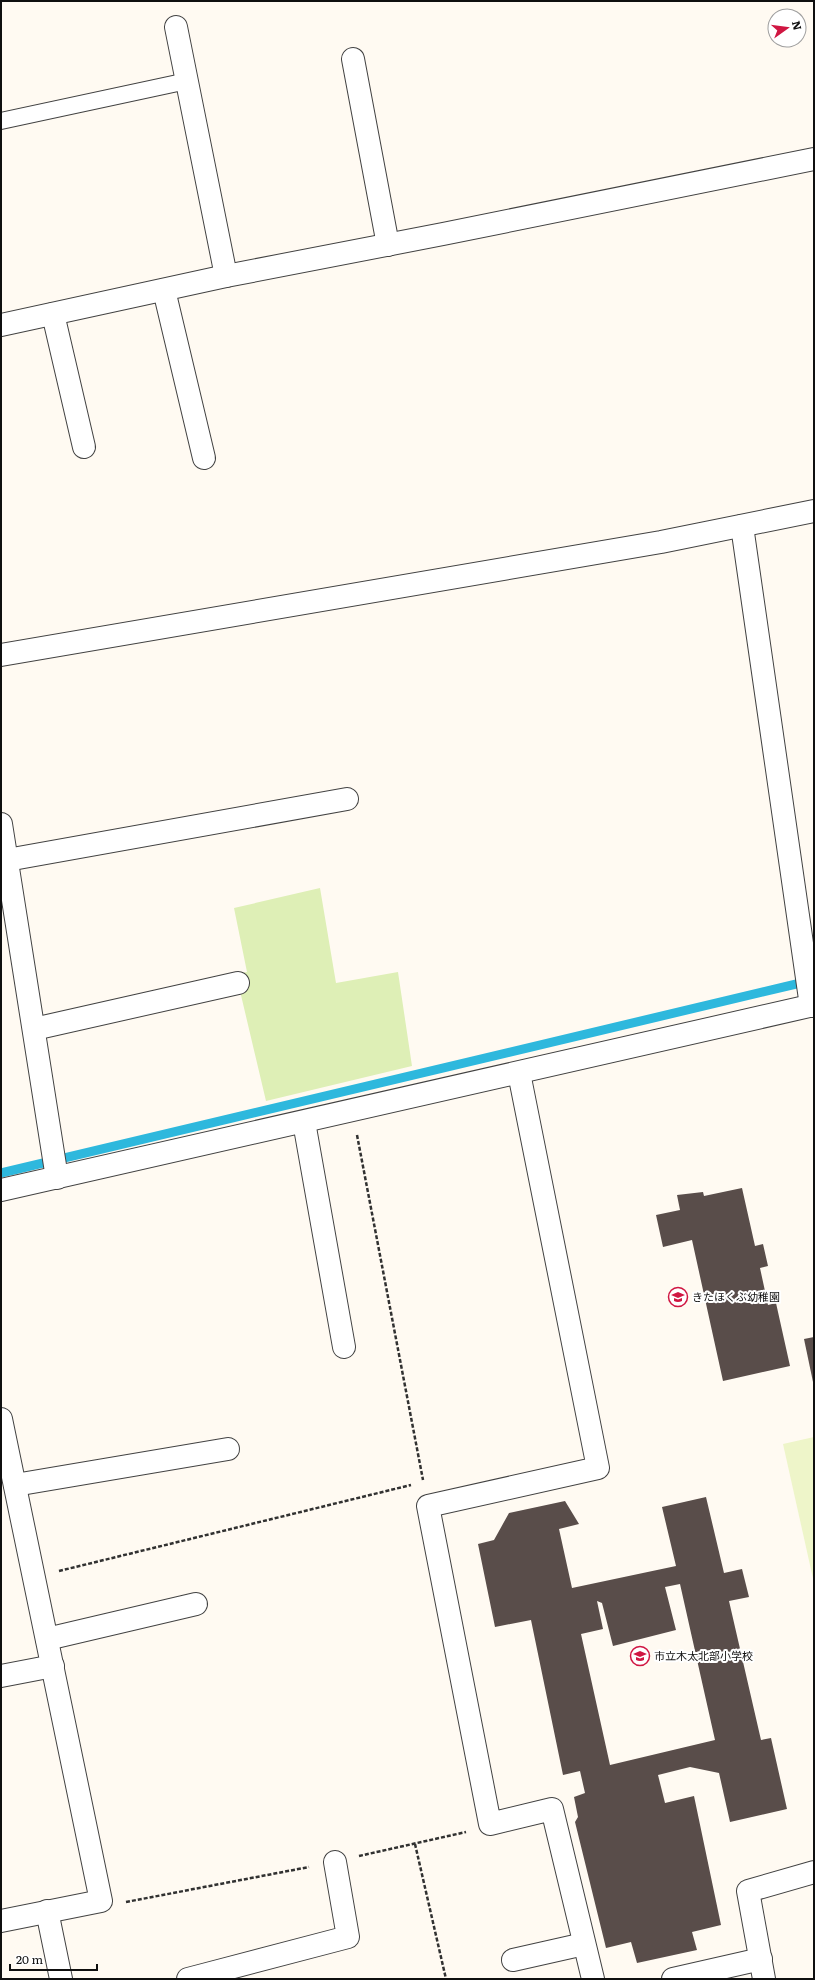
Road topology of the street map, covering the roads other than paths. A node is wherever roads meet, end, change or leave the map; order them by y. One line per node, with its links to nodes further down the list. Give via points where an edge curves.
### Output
1 (176, 27): 3 (street)
2 (353, 59): 6 (street)
3 (187, 81): 4 (lane); 7 (street)
4 (1, 121)
5 (814, 159): 6 (street)
6 (388, 245): 7 (street)
7 (226, 276): 8 (street)
8 (164, 290): 9 (street); 12 (street)
9 (53, 314): 10 (street); 11 (street)
10 (1, 325)
11 (84, 447)
12 (204, 458)
13 (814, 511): 14 (street)
14 (742, 526): 15 (street); 20 (street, via 806,972)
15 (1, 655)
16 (348, 799): 18 (street)
17 (1, 824): 18 (street)
18 (7, 860): 21 (street)
19 (238, 983): 21 (street)
20 (813, 1005): 22 (street)
21 (34, 1029): 24 (street)
22 (519, 1073): 23 (street); 38 (street, via 598,1468 428,1506 490,1824 552,1810)
23 (304, 1122): 24 (street); 26 (street)
24 (57, 1178): 25 (street)
25 (1, 1190)
26 (344, 1347)
27 (2, 1430): 29 (street)
28 (228, 1449): 29 (street)
29 (16, 1485): 31 (street)
30 (196, 1604): 31 (street)
31 (47, 1639): 32 (street)
32 (52, 1666): 33 (street); 36 (street, via 101,1901)
33 (1, 1676)
34 (335, 1862): 42 (street, via 348,1937)
35 (814, 1872): 40 (street, via 748,1891)
36 (47, 1911): 37 (street); 41 (street)
37 (1, 1921)
38 (584, 1944): 39 (street); 43 (street)
39 (513, 1960)
40 (762, 1969): 44 (street)
41 (60, 1979)
42 (188, 1979)
43 (593, 1979)
44 (673, 1979)

